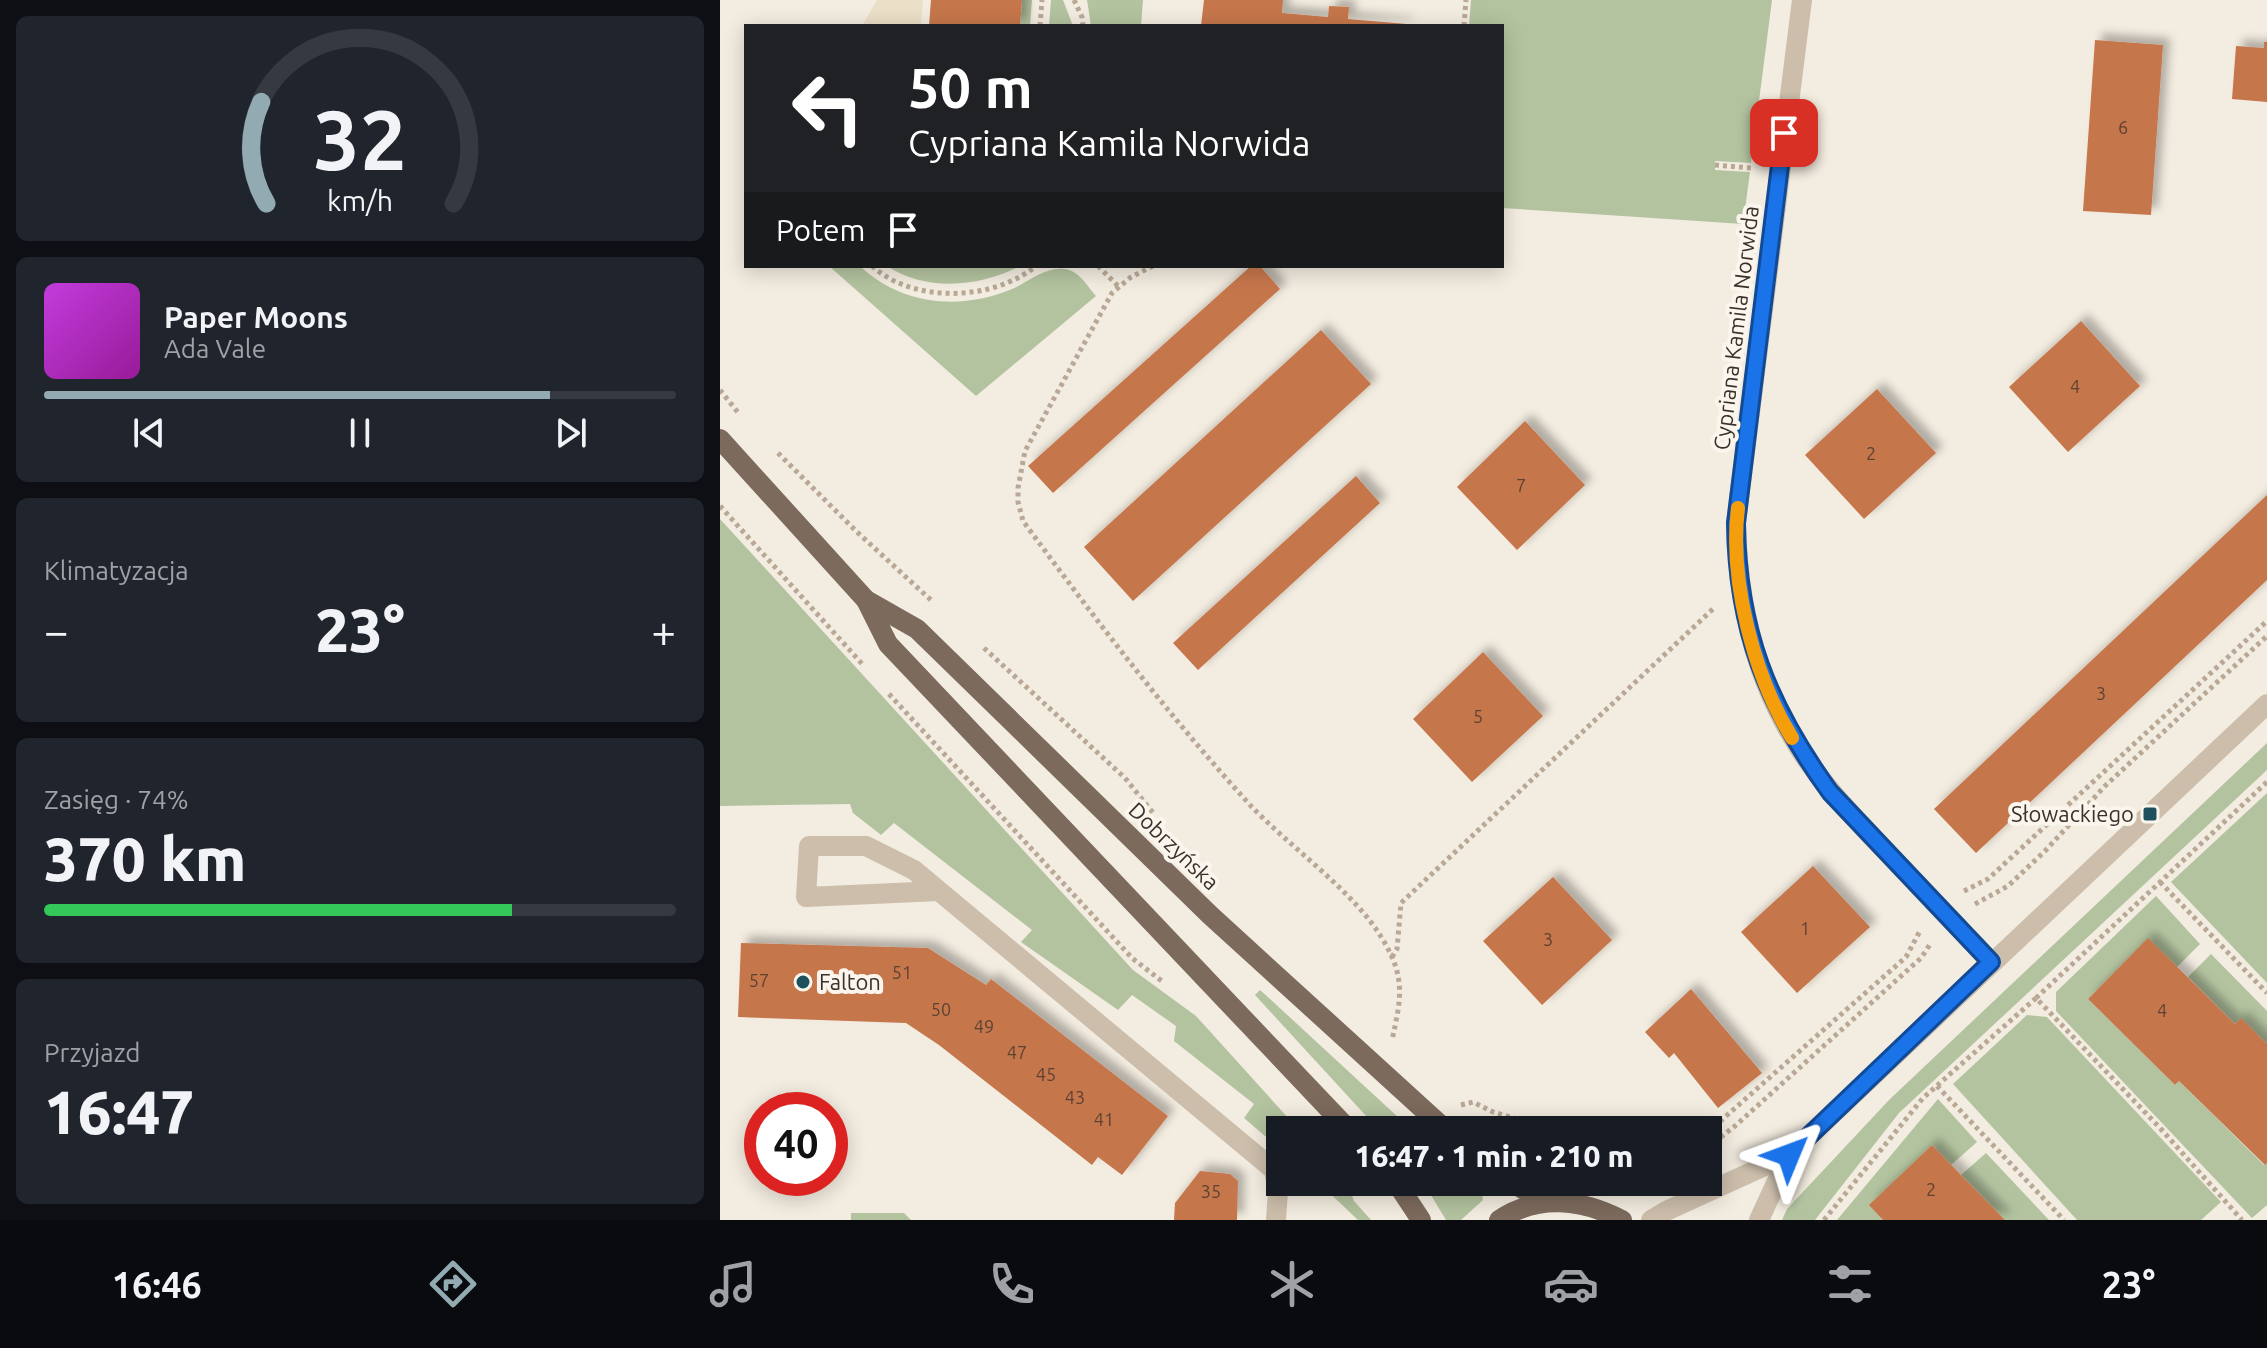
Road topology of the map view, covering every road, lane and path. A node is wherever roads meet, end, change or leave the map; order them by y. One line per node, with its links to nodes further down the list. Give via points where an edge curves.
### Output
1 (1042, 0): 5 (path)
2 (1074, 0): 6 (path)
3 (1466, 0): 7 (path)
4 (1802, 0): 30 (street, Cypriana Kamila Norwida, via 1736,523 1738,570 1756,653 1790,734 1830,792)
5 (1040, 24)
6 (1083, 24)
7 (1464, 24)
8 (1715, 165): 9 (path)
9 (1756, 169)
10 (875, 268): 11 (path, via 892,281 916,288 964,293 1011,281)
11 (1033, 268)
12 (1100, 268): 14 (path)
13 (1149, 268): 14 (path)
14 (1119, 287): 31 (path, via 1025,451 1018,488 1023,521 1126,658 1252,807 1363,913)
15 (720, 390): 16 (path)
16 (747, 423)
17 (720, 439): 19 (main road, Dobrzyńska)
18 (769, 445): 21 (path)
19 (866, 600): 37 (main road, Dobrzyńska, via 888,644); 38 (main road, Dobrzyńska, via 917,629 1210,915)
20 (1719, 603): 31 (path, via 1401,903)
21 (936, 604)
22 (2267, 621): 30 (path, via 1988,879 1953,897)
23 (2267, 636): 30 (path, via 2105,786 2008,886)
24 (981, 645): 27 (path, via 1125,778)
25 (2267, 704): 32 (street)
26 (2267, 782): 28 (path)
27 (1160, 822)
28 (2160, 882): 33 (path); 34 (path)
29 (939, 891): 29 (street, via 914,870 866,846 809,846 806,897); 47 (street, via 1274,1170)
30 (1947, 916): 32 (street, Cypriana Kamila Norwida); 41 (path, via 1926,922 1906,957); 42 (path, via 1921,958)
31 (1392, 958): 35 (path, via 1401,997 1390,1046)
32 (1991, 962): 43 (street)
33 (2267, 993)
34 (2036, 998): 36 (path); 55 (path)
35 (1379, 1035)
36 (1937, 1086): 53 (path); 54 (path)
37 (1336, 1116)
38 (1430, 1116)
39 (1449, 1116): 40 (path, via 1457,1106 1473,1102)
40 (1507, 1116)
41 (1722, 1120)
42 (1722, 1136)
43 (1789, 1155): 51 (street); 52 (street)
44 (1405, 1196): 48 (main road)
45 (1535, 1196): 46 (main road)
46 (1545, 1202): 49 (main road); 50 (main road, via 1591,1206)
47 (1276, 1220)
48 (1421, 1220)
49 (1499, 1220)
50 (1622, 1220)
51 (1651, 1220)
52 (1759, 1220)
53 (1824, 1220)
54 (2064, 1220)
55 (2242, 1220)

